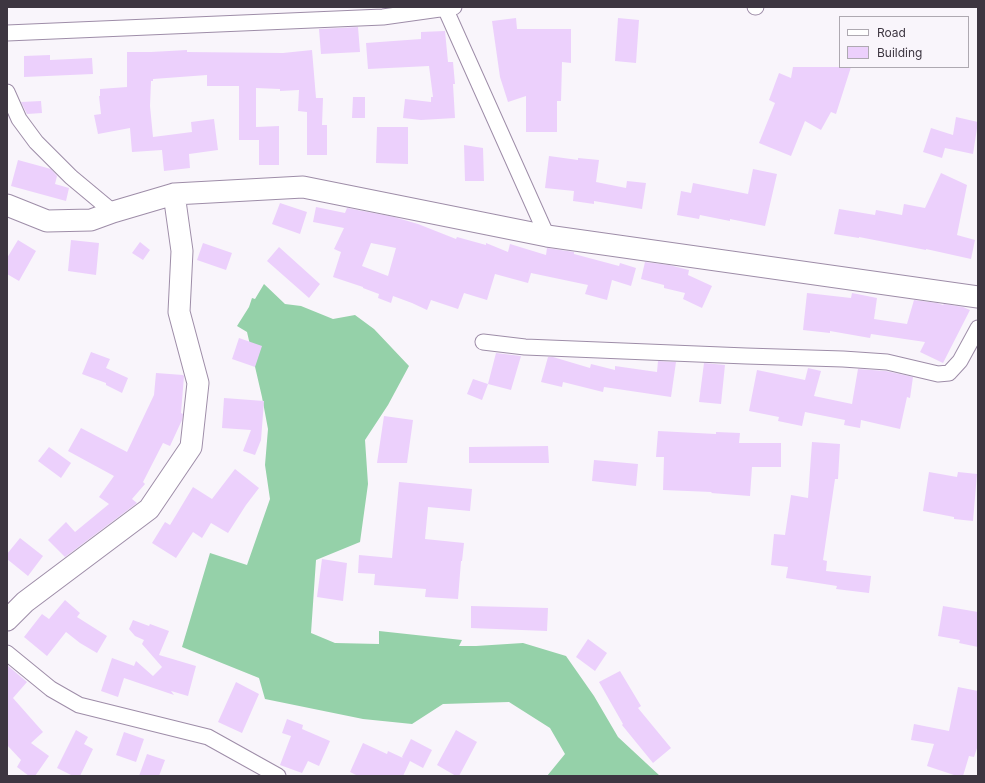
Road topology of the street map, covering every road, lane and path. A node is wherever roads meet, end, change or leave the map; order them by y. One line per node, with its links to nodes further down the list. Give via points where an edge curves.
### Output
1 (450, 7): 2 (street); 8 (street)
2 (383, 12): 3 (street)
3 (7, 33)
4 (7, 92): 7 (street, via 19,119 36,142 71,177)
5 (174, 194): 7 (street); 8 (street, via 303,187); 12 (street, via 182,251 179,312 198,383 191,447 149,509 25,602)
6 (7, 205): 7 (street, via 47,221 91,220)
7 (113, 212)
8 (547, 236): 9 (street)
9 (978, 297)
10 (978, 328): 11 (street, via 960,361 949,373 938,374 887,362 525,347)
11 (483, 342)
12 (7, 620)
13 (7, 653): 14 (street, via 51,689 79,705 208,738)
14 (278, 776)

